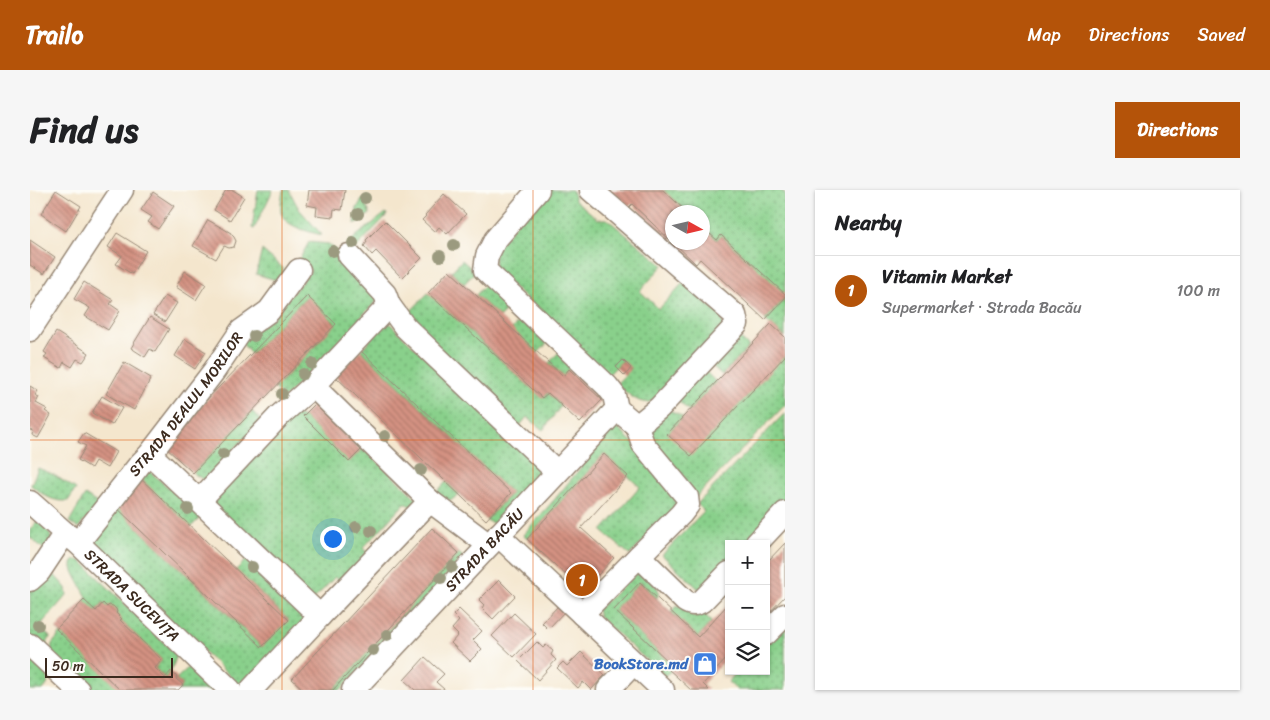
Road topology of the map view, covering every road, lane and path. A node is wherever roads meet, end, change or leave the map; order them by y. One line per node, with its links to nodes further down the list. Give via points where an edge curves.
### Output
1 (122, 190): 7 (street)
2 (538, 190): 9 (street, via 495,240 486,256 485,270 607,386 614,395)
3 (591, 190): 10 (street, via 736,315 737,324 730,332 659,408)
4 (348, 254): 6 (street, via 385,294)
5 (299, 270): 11 (street, STRADA DEALUL MORILOR, via 268,311 241,331)
6 (389, 305): 8 (street); 12 (street, via 405,327)
7 (30, 330)
8 (313, 386): 13 (street, via 279,416); 14 (street)
9 (617, 409): 10 (street); 12 (street, STRADA BACĂU)
10 (637, 426): 20 (street, via 643,444 687,497 688,505)
11 (150, 454): 13 (street); 17 (street, STRADA DEALUL MORILOR)
12 (557, 472): 18 (street, STRADA BACĂU)
13 (199, 501): 25 (street)
14 (430, 501): 18 (street); 25 (street)
15 (30, 502): 17 (street, STRADA SUCEVIȚA)
16 (785, 513): 19 (street)
17 (72, 538): 22 (street, STRADA DEALUL MORILOR); 30 (street, STRADA SUCEVIȚA)
18 (494, 540): 23 (street); 32 (street, STRADA BACĂU)
19 (760, 540)
20 (639, 556): 21 (street, via 691,604 702,601); 23 (street)
21 (725, 577)
22 (30, 580)
23 (582, 614): 28 (street)
24 (785, 615): 26 (street)
25 (320, 616): 31 (street)
26 (770, 630)
27 (30, 644): 29 (street)
28 (634, 663): 33 (street); 34 (street)
29 (78, 690)
30 (230, 690)
31 (251, 690)
32 (353, 690)
33 (608, 690)
34 (663, 690)

